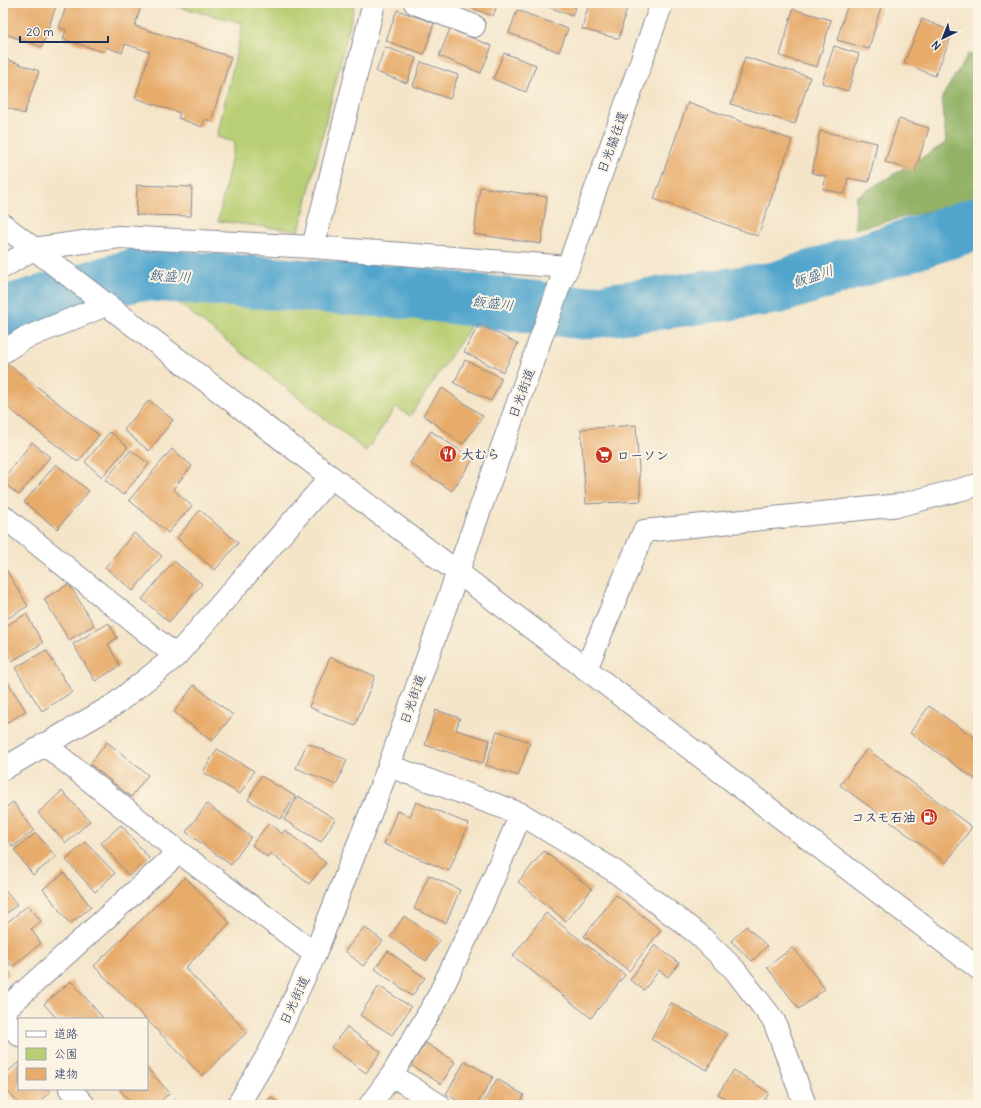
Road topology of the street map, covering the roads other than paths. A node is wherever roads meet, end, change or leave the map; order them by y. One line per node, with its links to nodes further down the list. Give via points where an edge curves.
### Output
1 (374, 3): 6 (street)
2 (415, 3): 4 (street)
3 (662, 3): 9 (street, 日光脇往還)
4 (474, 26)
5 (3, 225): 7 (street)
6 (312, 247): 7 (street, via 119,237); 9 (street)
7 (33, 249): 8 (street); 10 (street)
8 (3, 267)
9 (565, 274): 15 (street, 日光街道)
10 (106, 305): 11 (street, via 23,339); 12 (street)
11 (3, 352)
12 (331, 477): 15 (street); 16 (street)
13 (978, 485): 17 (street, via 900,505 644,531)
14 (3, 516): 16 (street)
15 (457, 572): 17 (street); 19 (street, 日光街道)
16 (176, 656): 18 (street, via 114,705)
17 (586, 669): 24 (street)
18 (44, 744): 20 (street); 22 (street)
19 (389, 766): 21 (street); 23 (street, 日光街道)
20 (3, 769)
21 (521, 814): 28 (street, via 481,907 436,1001); 30 (street, via 613,870 698,934 734,969 774,1021)
22 (179, 852): 23 (street); 25 (street)
23 (315, 954): 32 (street, 日光街道, via 269,1053)
24 (978, 968)
25 (3, 1012)
26 (3, 1017): 27 (street)
27 (18, 1034)
28 (392, 1075): 33 (street); 34 (street)
29 (71, 1090): 31 (street)
30 (802, 1102)
31 (84, 1105)
32 (238, 1105)
33 (370, 1105)
34 (439, 1105)

